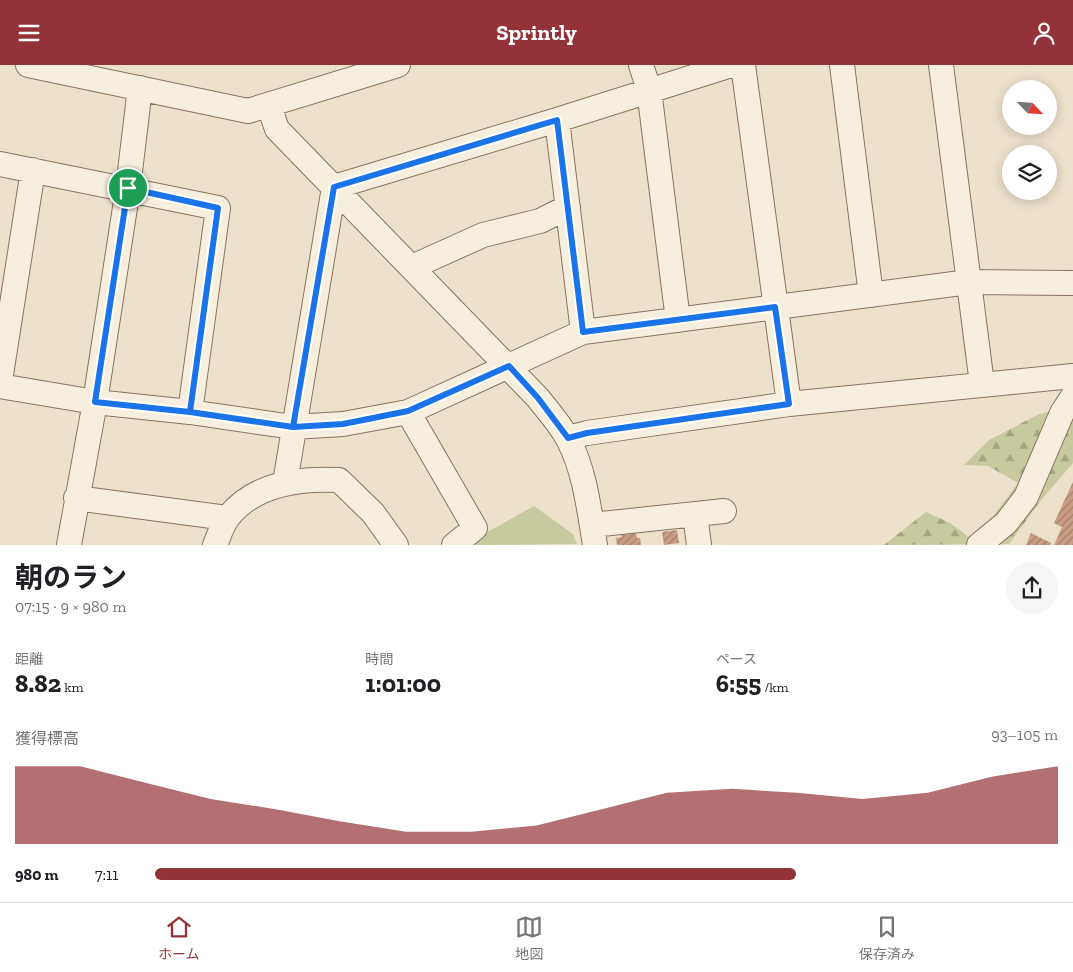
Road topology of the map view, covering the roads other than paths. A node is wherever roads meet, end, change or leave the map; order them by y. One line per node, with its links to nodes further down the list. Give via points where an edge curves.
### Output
1 (28, 65): 8 (street)
2 (398, 65): 10 (street)
3 (642, 65): 9 (street)
4 (731, 65): 9 (street)
5 (743, 65): 21 (street)
6 (842, 65): 20 (street)
7 (941, 65): 18 (street)
8 (140, 88): 10 (street, via 248,111); 15 (street)
9 (648, 90): 11 (street); 22 (street)
10 (269, 106): 14 (street, via 277,129)
11 (557, 120): 14 (street); 16 (street)
12 (0, 164): 13 (street)
13 (32, 170): 15 (street); 26 (street)
14 (334, 187): 17 (street); 34 (street)
15 (128, 188): 30 (street); 33 (street, via 218,208)
16 (568, 207): 17 (street, via 540,221 483,235); 23 (street)
17 (412, 267): 24 (street)
18 (969, 282): 19 (street); 20 (street); 27 (street)
19 (1073, 283)
20 (871, 295): 21 (street)
21 (775, 307): 22 (street); 31 (street)
22 (678, 320): 23 (street)
23 (583, 332): 24 (street)
24 (509, 366): 32 (street); 35 (street)
25 (1073, 376): 27 (street)
26 (0, 381)
27 (982, 384): 31 (street)
28 (0, 386): 30 (street)
29 (1073, 396): 47 (street, via 1062,413 1026,497 1006,523)
30 (95, 402): 33 (street); 37 (street)
31 (789, 404): 35 (street)
32 (408, 411): 34 (street, via 343,424); 45 (street, via 475,528)
33 (190, 412): 34 (street)
34 (293, 427): 36 (street)
35 (568, 438): 41 (street, via 581,472)
36 (285, 483): 40 (street, via 247,499); 44 (street, via 339,480 373,513)
37 (76, 498): 40 (street); 42 (street)
38 (724, 511): 39 (street)
39 (695, 514): 41 (street); 46 (street)
40 (227, 518): 43 (street)
41 (593, 535)
42 (69, 545)
43 (215, 545)
44 (396, 545)
45 (454, 545)
46 (699, 545)
47 (980, 545)

